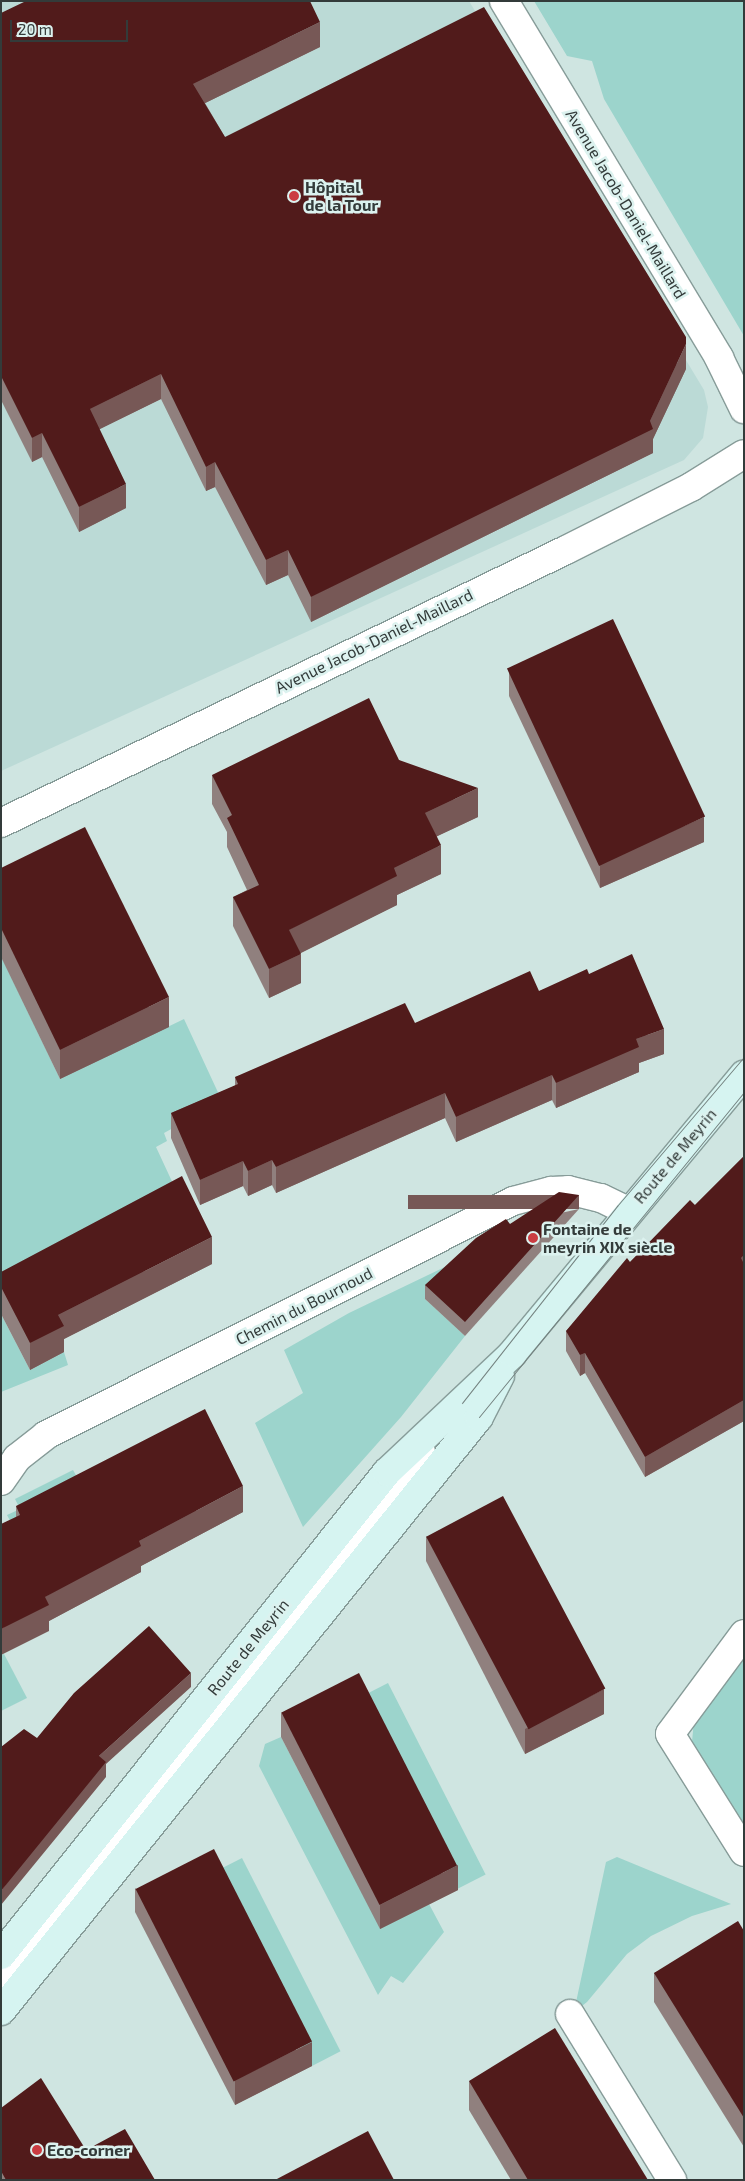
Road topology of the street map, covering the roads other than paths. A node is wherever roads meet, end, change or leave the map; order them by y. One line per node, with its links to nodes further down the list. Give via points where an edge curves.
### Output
1 (504, 1): 2 (street, Avenue Jacob-Daniel-Maillard, via 719,358)
2 (744, 409)
3 (744, 454): 4 (street, Avenue Jacob-Daniel-Maillard, via 691,487 631,517)
4 (1, 822)
5 (744, 1075): 6 (street, Route de Meyrin)
6 (628, 1211): 7 (street, Route de Meyrin); 8 (street, Chemin du Bournoud, via 586,1193 551,1191 512,1201 46,1435 17,1458)
7 (470, 1410): 11 (street, Route de Meyrin, via 387,1472); 12 (lane); 13 (street)
8 (1, 1481)
9 (744, 1634): 10 (street, via 670,1734)
10 (744, 1852)
11 (1, 1955)
12 (1, 1984)
13 (1, 2011)
14 (570, 2014): 15 (street)
15 (672, 2180)

